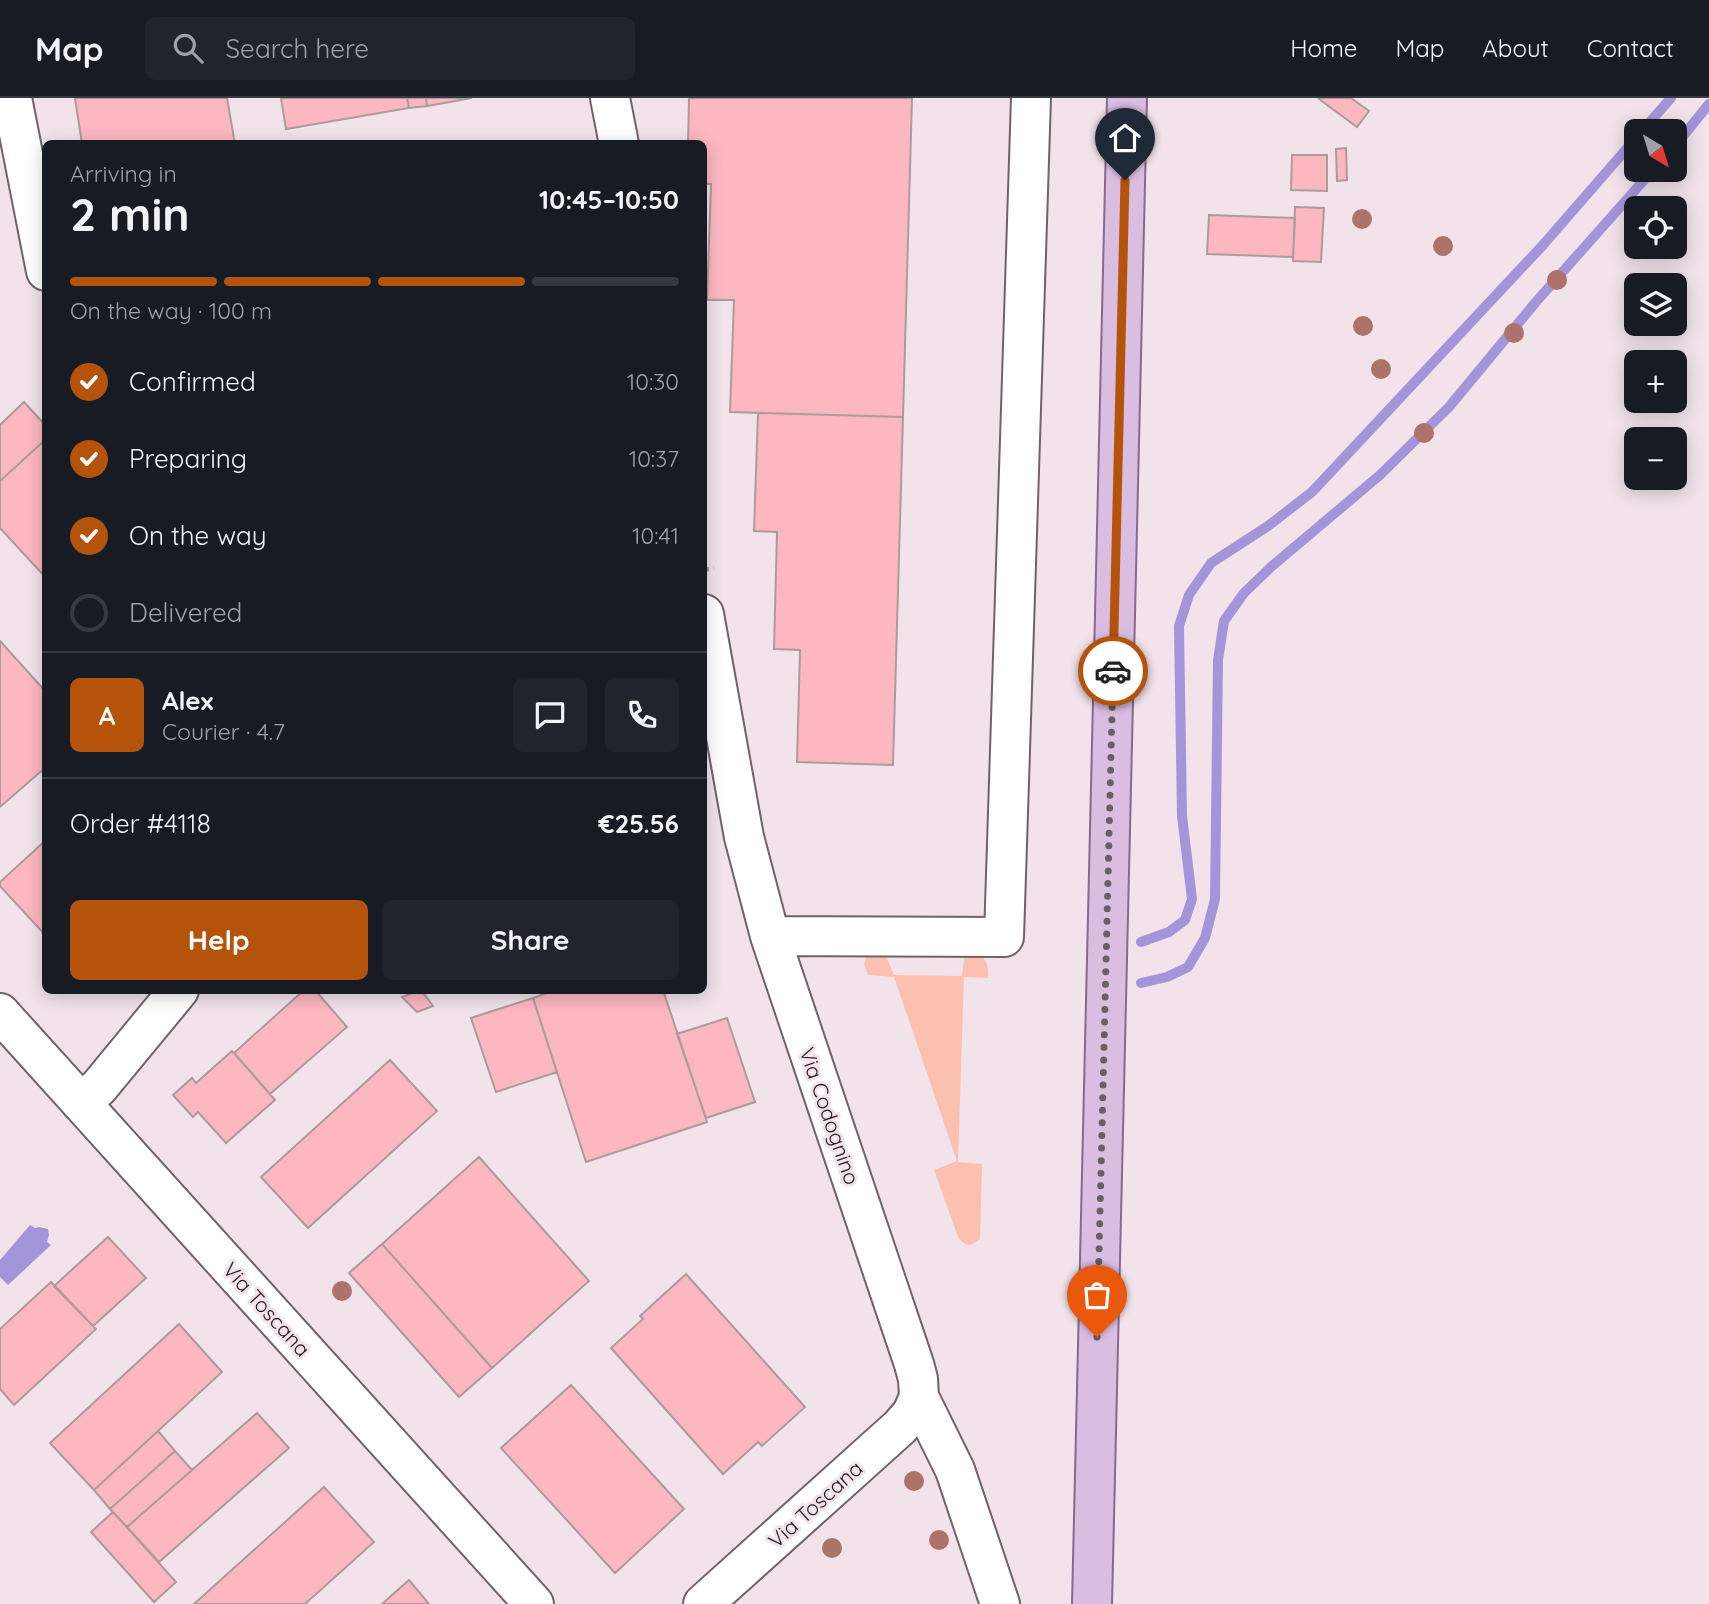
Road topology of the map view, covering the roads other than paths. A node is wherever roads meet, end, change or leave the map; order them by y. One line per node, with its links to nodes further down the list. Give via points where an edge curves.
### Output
1 (12, 98): 6 (street)
2 (610, 98): 5 (street)
3 (1031, 98): 8 (street, via 1004,937)
4 (1127, 98): 16 (main road)
5 (616, 140)
6 (42, 244)
7 (707, 631): 8 (street, Via Codognino, via 744,837)
8 (770, 936): 12 (street, Via Codognino, via 914,1364)
9 (176, 994): 11 (street)
10 (0, 1013): 11 (street, Via Toscana)
11 (81, 1103): 13 (street, Via Toscana)
12 (919, 1397): 14 (street, Via Toscana, via 900,1427); 15 (street, Via Codognino, via 955,1470)
13 (534, 1604)
14 (704, 1604)
15 (1000, 1604)
16 (1091, 1604)

